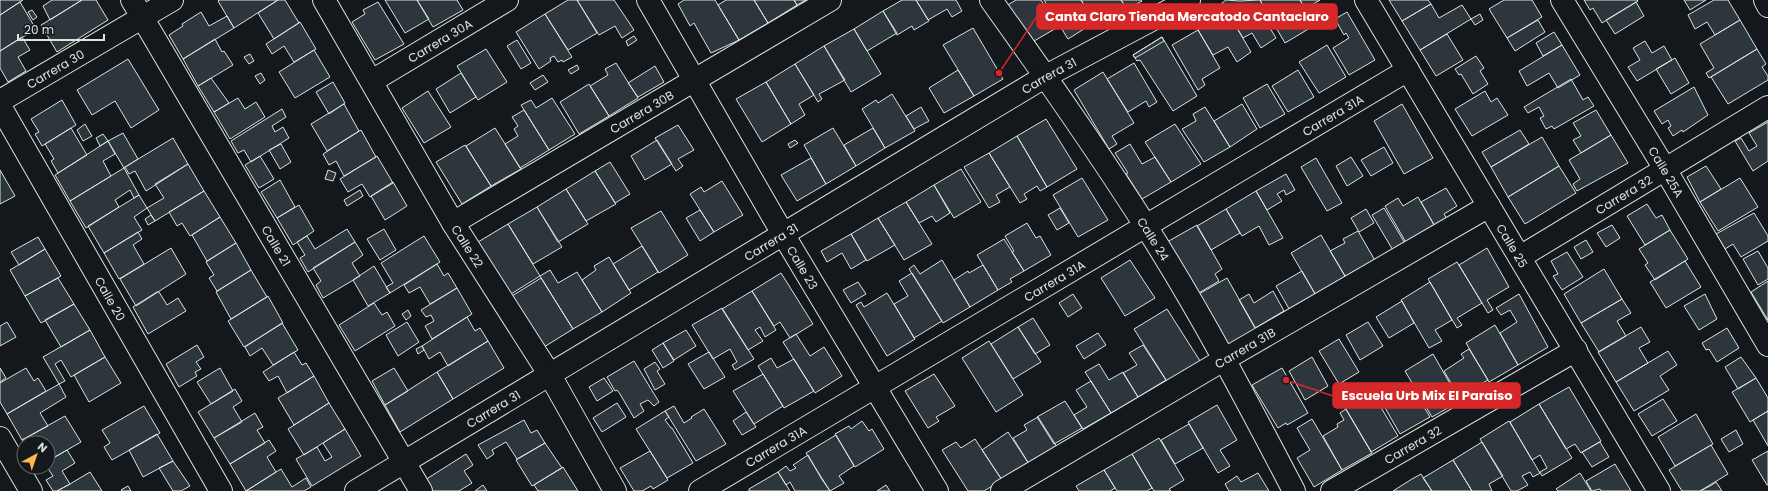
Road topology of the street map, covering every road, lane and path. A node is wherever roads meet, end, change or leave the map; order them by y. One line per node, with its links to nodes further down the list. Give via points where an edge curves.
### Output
1 (172, 0): 12 (street, Carrera 30)
2 (324, 0): 15 (street, Calle 22)
3 (507, 0): 15 (street, Carrera 30A)
4 (648, 0): 16 (street, Calle 23)
5 (830, 0): 16 (street, Carrera 30B)
6 (991, 0): 14 (street, Calle 24)
7 (1189, 0): 14 (street, Carrera 31)
8 (1366, 0): 13 (street, Calle 25)
9 (1562, 0): 20 (street, Calle 25A)
10 (1765, 0): 11 (street)
11 (1768, 6)
12 (137, 9): 17 (street, Carrera 30); 32 (street, Calle 21)
13 (1408, 70): 21 (street, Calle 25); 23 (street, Carrera 31A)
14 (1046, 76): 23 (street, Calle 24); 24 (street, Carrera 31)
15 (372, 80): 22 (street, Calle 22)
16 (695, 80): 22 (street, Carrera 30B); 24 (street, Calle 23)
17 (0, 101)
18 (0, 106): 34 (street, Calle 20)
19 (1768, 108): 20 (street, Carrera 32)
20 (1665, 169): 25 (street, Carrera 32); 26 (street, Calle 25A)
21 (1489, 206): 25 (street, Calle 25); 28 (street, Carrera 31B)
22 (453, 223): 29 (street, Calle 22)
23 (1145, 225): 28 (street, Calle 24); 30 (street, Carrera 31A)
24 (784, 234): 29 (street, Carrera 31); 30 (street, Calle 23)
25 (1520, 256): 27 (street, Calle 25)
26 (1768, 345)
27 (1576, 350): 42 (street, Carrera 32); 43 (street, Calle 25)
28 (1225, 359): 40 (street, Carrera 31B); 41 (street, Calle 24)
29 (550, 375): 32 (street, Carrera 31); 37 (street, Calle 22)
30 (875, 386): 38 (street, Carrera 31A); 39 (street, Calle 23)
31 (0, 438): 33 (street)
32 (404, 463): 35 (street, Carrera 31); 36 (street, Calle 21)
33 (31, 491)
34 (221, 491)
35 (356, 491)
36 (421, 491)
37 (615, 491)
38 (700, 491)
39 (937, 491)
40 (1002, 491)
41 (1294, 491)
42 (1332, 491)
43 (1659, 491)

